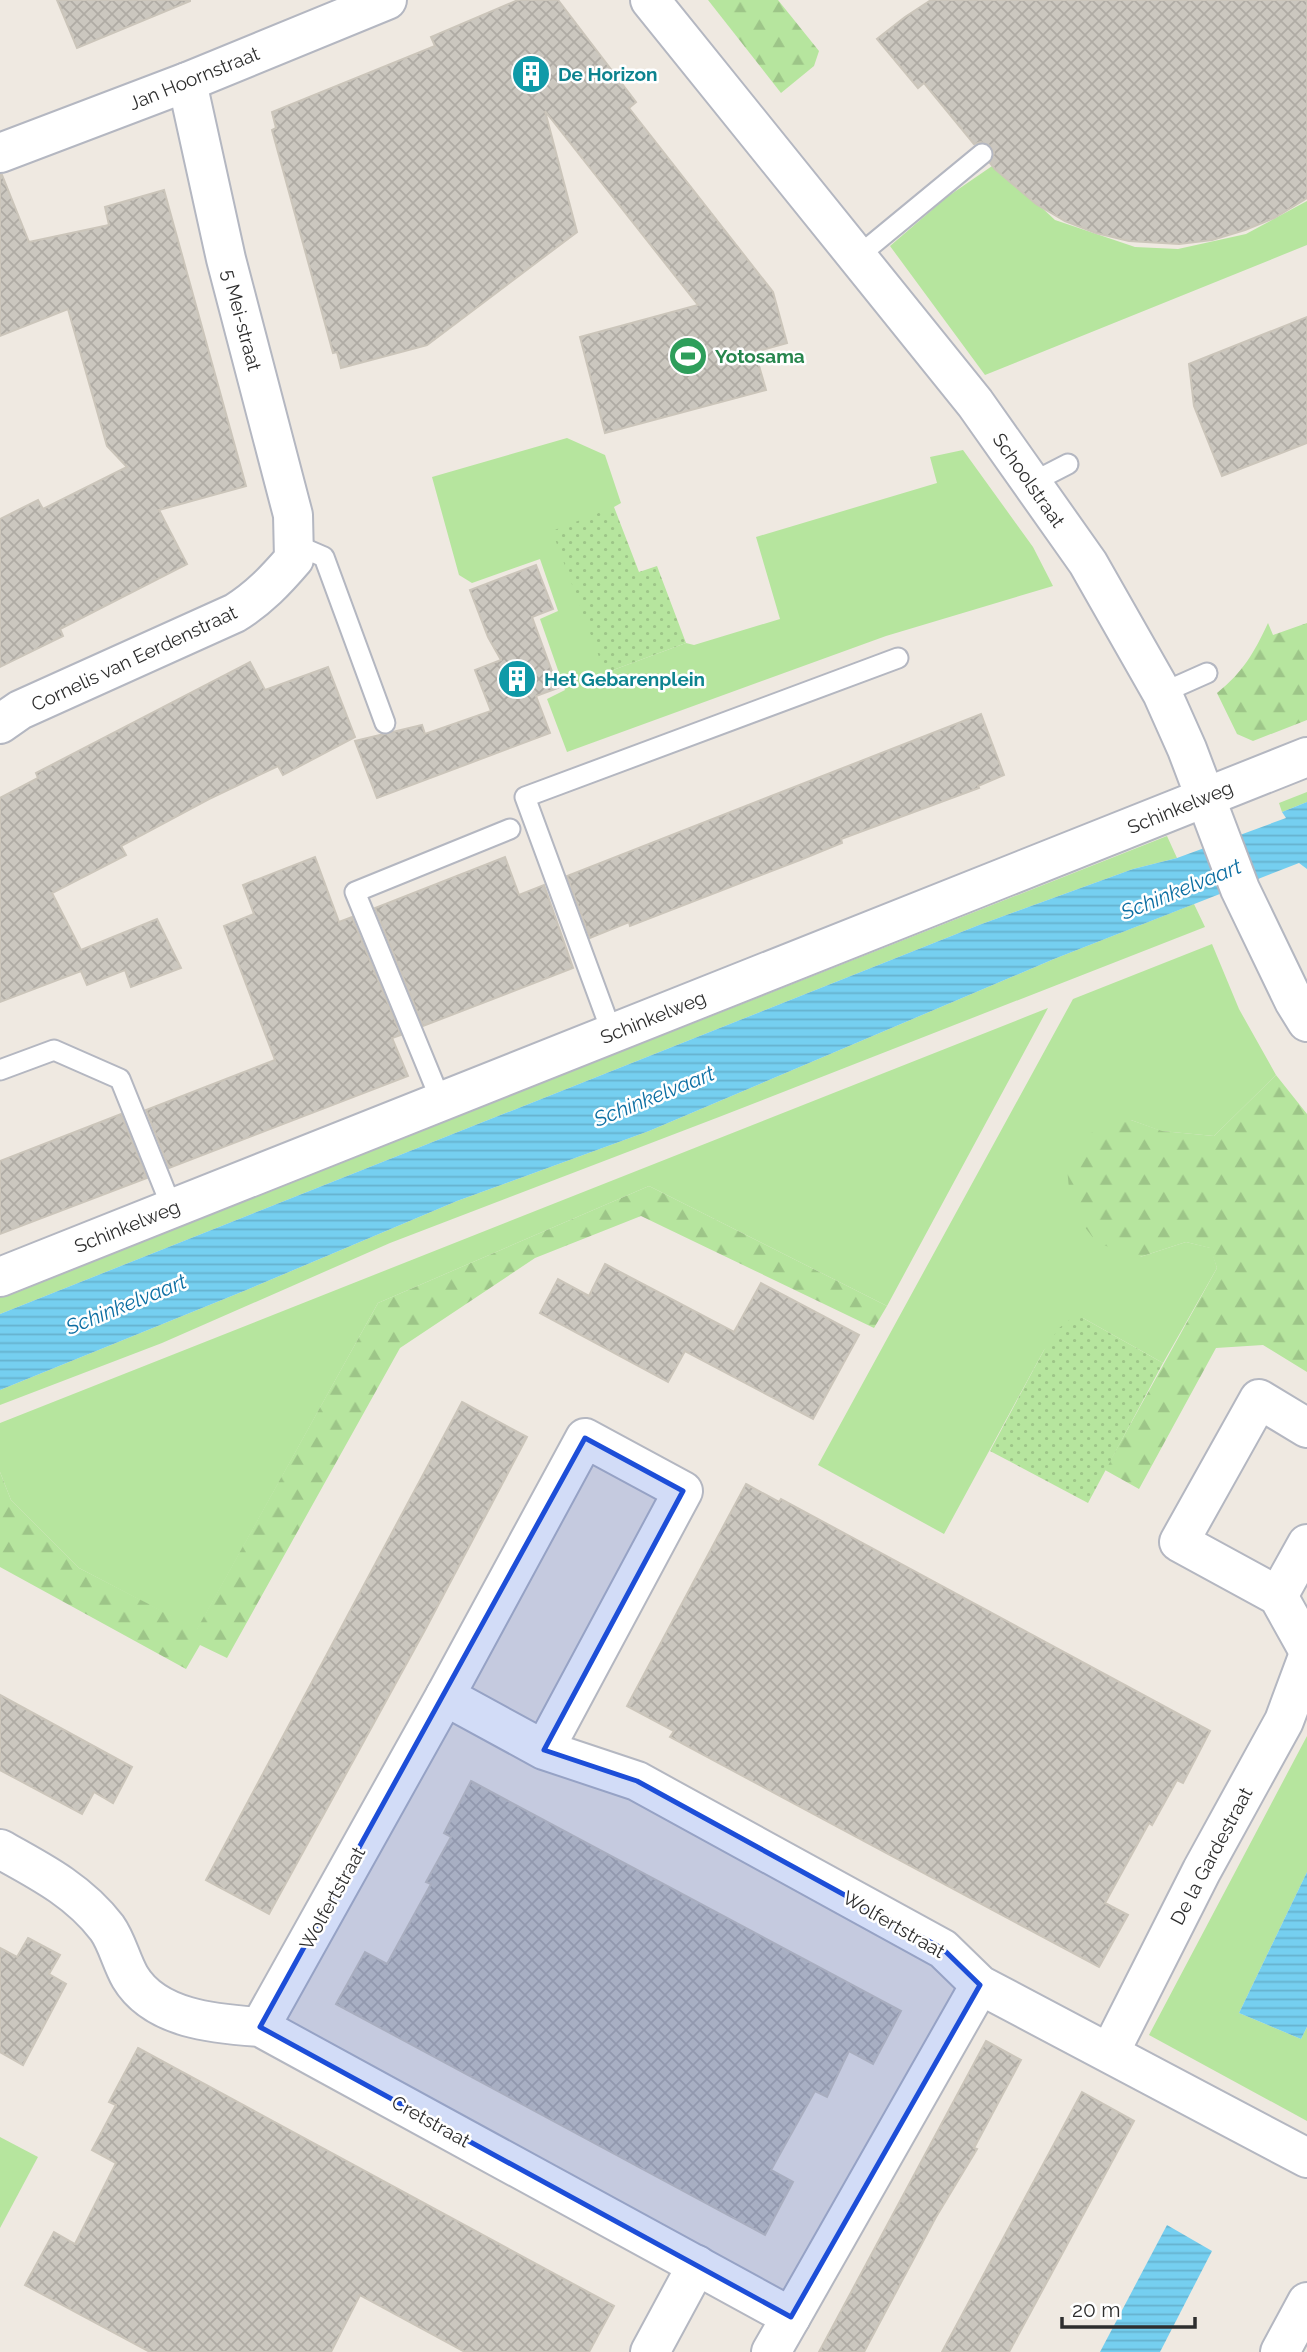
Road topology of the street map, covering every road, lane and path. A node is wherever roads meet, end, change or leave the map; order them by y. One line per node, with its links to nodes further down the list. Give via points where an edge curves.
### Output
1 (387, 0): 3 (street, Jan Hoornstraat)
2 (650, 0): 6 (street, Schoolstraat)
3 (187, 82): 4 (street, Jan Hoornstraat); 9 (street, 5 Mei-straat, via 226,259 293,515)
4 (0, 153)
5 (982, 154): 6 (lane)
6 (857, 257): 8 (street, Schoolstraat, via 975,403)
7 (1068, 464): 8 (lane)
8 (1031, 482): 12 (street, Schoolstraat, via 1088,563)
9 (294, 551): 13 (lane, via 324,557); 14 (street, Cornelis van Eerdenstraat, via 273,584 235,613 20,710)
10 (898, 658): 19 (lane, via 525,797)
11 (1207, 673): 12 (lane)
12 (1162, 693): 16 (street, Schoolstraat)
13 (385, 723)
14 (0, 724)
15 (1307, 757): 16 (street, Schinkelweg)
16 (1211, 814): 18 (street, Schoolstraat, via 1254,921); 19 (street, Schinkelweg)
17 (510, 829): 21 (lane, via 355,892)
18 (1307, 1022)
19 (612, 1033): 21 (street, Schinkelweg)
20 (0, 1070): 22 (lane, via 54,1050 120,1079)
21 (441, 1101): 22 (street, Schinkelweg)
22 (172, 1208): 23 (street, Schinkelweg)
23 (0, 1277)
24 (1307, 1428): 26 (street, via 1259,1399 1179,1542)
25 (1307, 1544): 26 (street)
26 (1278, 1596): 27 (street)
27 (1307, 1648)
28 (1307, 1659): 34 (street, De la Gardestraat, via 1284,1721)
29 (445, 1696): 30 (street, Wolfertstraat); 30 (street, Wolfertstraat, via 584,1438 683,1491); 33 (street, Wolfertstraat)
30 (544, 1750): 32 (street, Wolfertstraat, via 637,1781 943,1948)
31 (0, 1849): 33 (street, Cretstraat, via 76,1893 108,1930 131,1978 156,2004 213,2024)
32 (980, 1985): 34 (street, Wolfertstraat); 38 (street)
33 (260, 2027): 36 (street, Cretstraat)
34 (1110, 2052): 35 (street, Wolfertstraat)
35 (1307, 2158)
36 (697, 2265): 38 (street, Cretstraat); 39 (street)
37 (1307, 2302): 41 (street)
38 (791, 2316): 40 (street)
39 (650, 2352)
40 (771, 2352)
41 (1280, 2352)

